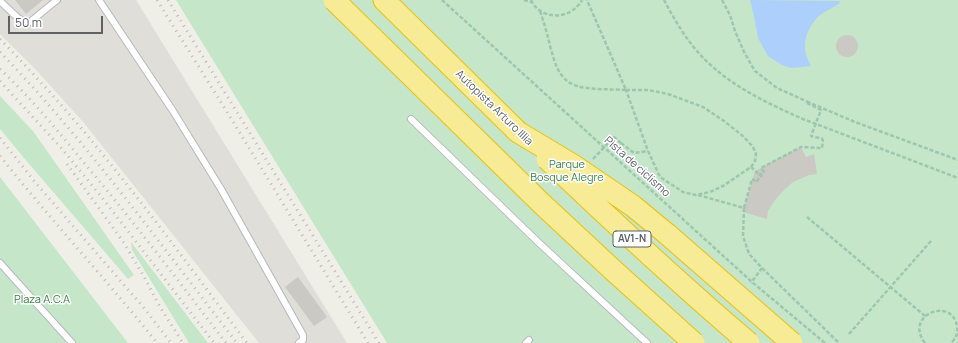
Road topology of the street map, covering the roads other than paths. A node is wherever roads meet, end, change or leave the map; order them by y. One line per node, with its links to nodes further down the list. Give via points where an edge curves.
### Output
1 (57, 0): 5 (lane, via 30,22 18,18)
2 (99, 0): 10 (lane, via 221,189 303,335 303,340)
3 (334, 0): 12 (highway, bridge, via 541,203)
4 (384, 0): 7 (highway, Autopista Arturo Illia / AV1-N)
5 (0, 1)
6 (410, 119): 11 (lane)
7 (518, 132): 13 (highway, Autopista Arturo Illia / AV1-N, bridge); 14 (highway, bridge, via 573,164 633,206)
8 (0, 263): 9 (lane)
9 (69, 342)
10 (299, 343)
11 (647, 343)
12 (694, 343)
13 (749, 343)
14 (792, 343)

